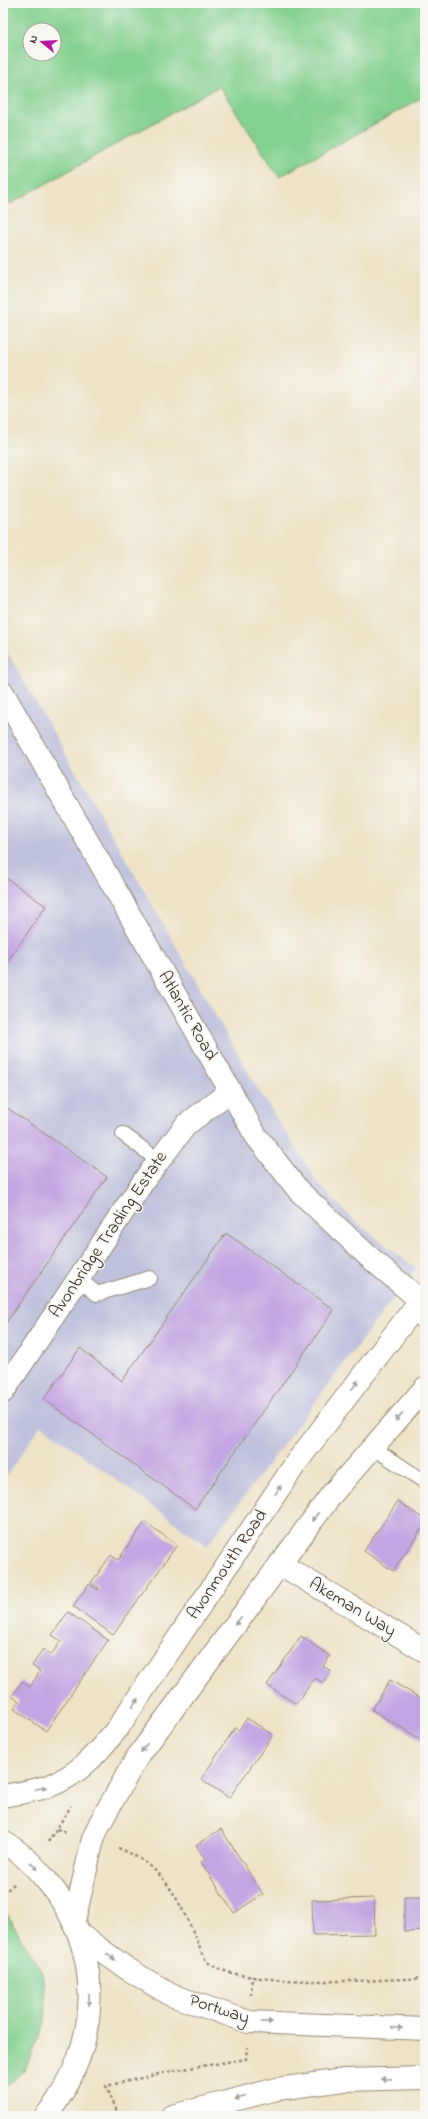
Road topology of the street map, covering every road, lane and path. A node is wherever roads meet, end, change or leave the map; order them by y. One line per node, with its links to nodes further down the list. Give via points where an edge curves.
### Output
1 (3, 693): 2 (main road, Atlantic Road)
2 (230, 1091): 4 (main road, Avonbridge Trading Estate, via 186,1125); 7 (main road, Atlantic Road, via 256,1136 299,1191 368,1256)
3 (123, 1134): 4 (lane)
4 (159, 1161): 6 (main road, Avonbridge Trading Estate)
5 (150, 1278): 6 (lane, via 96,1294)
6 (79, 1279): 9 (main road, Avonbridge Trading Estate)
7 (424, 1303): 14 (main road, Avonmouth Road, one-way to 7, via 49,1786 90,1761 117,1729 296,1463)
8 (425, 1388): 10 (main road, one-way to 10)
9 (3, 1392)
10 (372, 1447): 11 (lane); 12 (main road, one-way to 12, via 332,1494)
11 (425, 1482)
12 (280, 1564): 13 (main road, Akeman Way); 17 (main road, one-way to 17, via 136,1758 93,1839)
13 (425, 1652)
14 (3, 1796)
15 (3, 1842): 17 (main road, one-way to 17, via 33,1865 56,1891)
16 (131, 1853): 18 (path, via 156,1870 174,1892 208,1963 224,1972)
17 (76, 1928): 20 (main road, Portway, one-way to 20, via 126,1968 171,1995); 23 (main road, one-way to 23, via 89,1975 89,2017 80,2058 62,2097)
18 (252, 1976): 19 (path, via 340,1982); 20 (path)
19 (425, 1978)
20 (249, 2022): 21 (main road, Portway, one-way to 21); 24 (path, via 246,2059 177,2070 106,2086)
21 (425, 2029)
22 (425, 2078): 25 (main road, one-way to 25, via 344,2080 277,2089)
23 (46, 2116)
24 (119, 2116)
25 (172, 2116)

